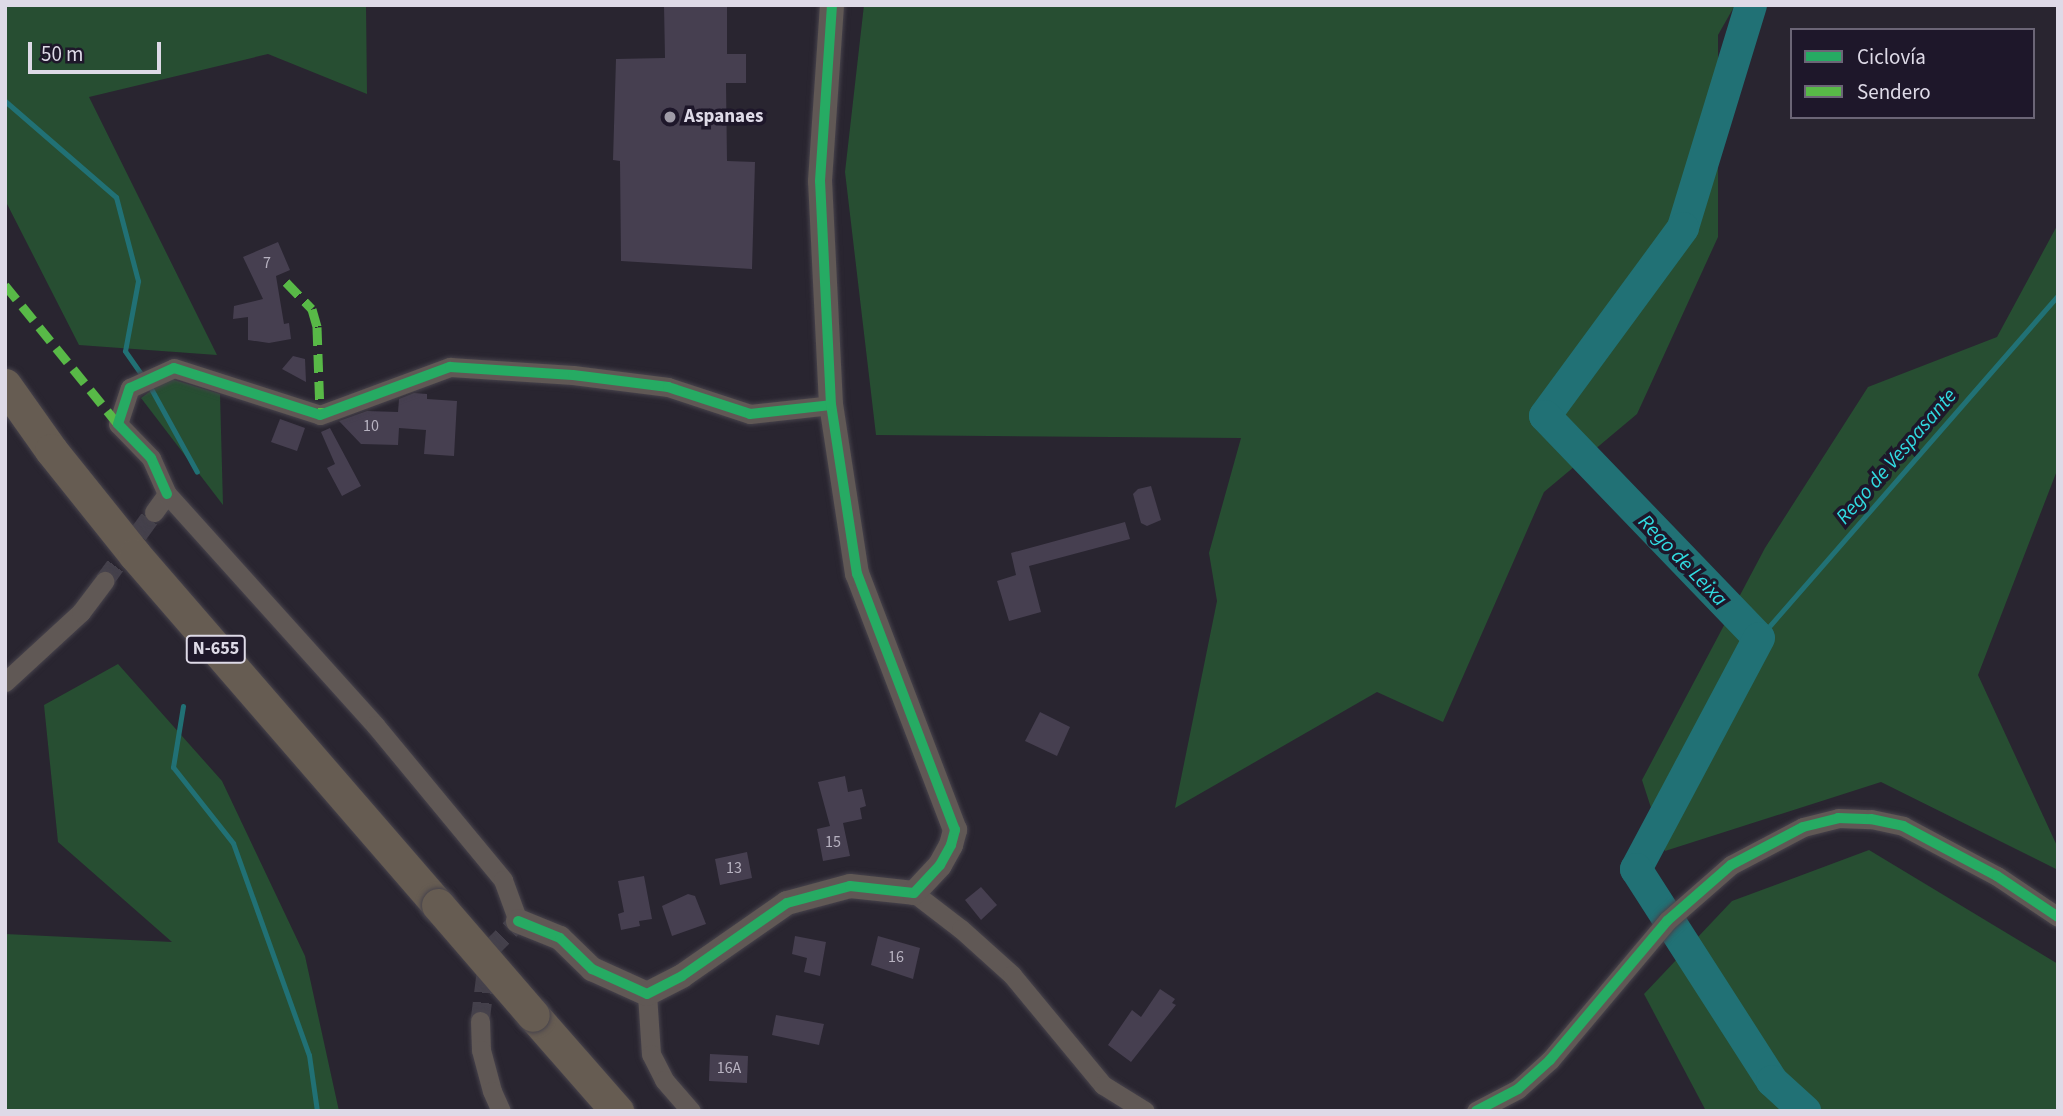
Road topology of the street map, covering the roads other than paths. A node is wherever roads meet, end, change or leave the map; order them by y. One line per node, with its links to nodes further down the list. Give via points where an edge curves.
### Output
1 (832, 5): 3 (street, via 820,181)
2 (5, 385): 14 (highway, N-655, bridge, via 135,555)
3 (831, 405): 4 (street, via 750,414 668,387 573,375 450,368 320,415 174,368 130,388 118,424 151,458); 8 (street, via 857,573 955,830 940,865)
4 (167, 494): 5 (street); 10 (street, via 427,786 503,880)
5 (154, 512)
6 (104, 581): 7 (street, via 81,612)
7 (5, 682)
8 (915, 893): 11 (street, via 850,886 788,903 682,976); 16 (street, via 1012,975 1103,1085)
9 (2058, 917): 17 (street, via 1997,876 1903,827 1871,819 1838,818 1803,827 1731,864 1667,921 1550,1060 1518,1089)
10 (518, 921): 11 (street, via 559,938 592,969)
11 (647, 994): 15 (street, via 651,1054 664,1080)
12 (480, 1021): 13 (street, via 481,1050)
13 (501, 1111)
14 (617, 1111)
15 (691, 1111)
16 (1145, 1111)
17 (1476, 1111)

